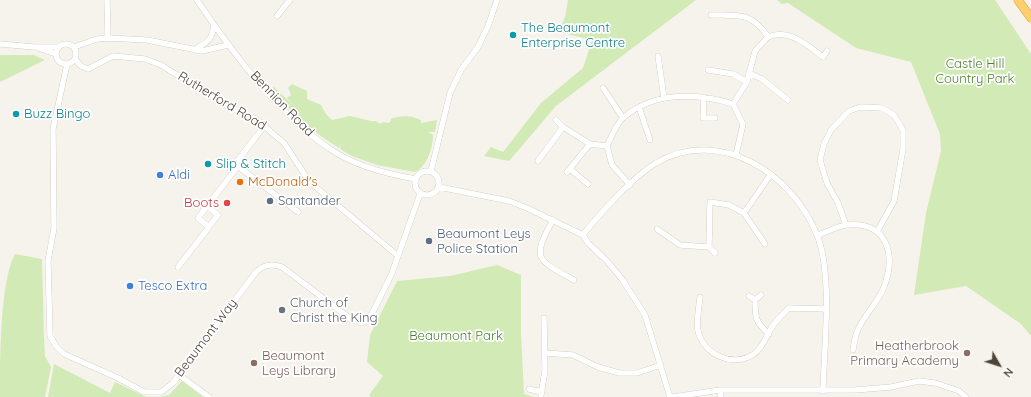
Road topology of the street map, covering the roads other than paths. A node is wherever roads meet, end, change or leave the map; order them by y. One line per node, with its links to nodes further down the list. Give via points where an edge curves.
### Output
1 (107, 0): 11 (street)
2 (197, 0): 9 (street, Bennion Road)
3 (290, 0): 7 (street)
4 (497, 0): 43 (street, via 478,47 461,70 450,93)
5 (1018, 0): 8 (highway)
6 (711, 14): 10 (street, via 746,16 756,21)
7 (277, 16)
8 (1031, 18)
9 (214, 25): 13 (street, Bennion Road); 17 (street, via 212,36)
10 (768, 37): 18 (street, via 782,34 795,37 823,57); 24 (street, via 755,51)
11 (108, 38): 16 (street); 17 (street, via 147,40)
12 (0, 44): 14 (street)
13 (228, 45): 17 (street, via 202,51); 45 (street, Bennion Road, via 295,121 331,150 385,173)
14 (34, 47): 15 (street); 19 (street)
15 (59, 47): 16 (street, via 64,44); 19 (street)
16 (74, 47): 21 (street)
17 (194, 50)
18 (827, 51)
19 (56, 54): 22 (street, via 59,61)
20 (658, 56): 28 (street)
21 (75, 59): 22 (street); 63 (street, Rutherford Road, via 81,66 88,68 113,56 145,59 161,65 222,103 261,121 284,143 317,188)
22 (67, 64): 76 (street, Beaumont Way, via 53,129 54,228 48,261 50,336 64,354 144,392 160,392 169,387)
23 (708, 70): 25 (street, via 733,74)
24 (749, 72): 25 (street); 29 (street)
25 (747, 82): 30 (street)
26 (603, 88): 32 (street)
27 (704, 97): 28 (street); 30 (street); 33 (street, via 703,118)
28 (664, 98): 31 (street)
29 (788, 100)
30 (733, 104): 40 (street, via 743,124)
31 (639, 107): 32 (street); 37 (street)
32 (623, 118): 39 (street)
33 (715, 118)
34 (556, 120): 35 (street)
35 (563, 127): 38 (street); 41 (street)
36 (261, 130): 42 (street, via 235,164)
37 (650, 140)
38 (590, 144): 39 (street); 46 (street, via 569,171)
39 (607, 146): 47 (street, via 612,165)
40 (736, 155): 44 (street, via 757,163); 47 (street, via 705,150 680,154 657,163)
41 (538, 161)
42 (238, 166): 50 (street); 51 (street)
43 (431, 171): 45 (street, via 420,173); 48 (street, via 439,179)
44 (771, 174): 52 (street); 59 (street, via 788,188 802,205)
45 (416, 179): 49 (street, via 415,187)
46 (588, 184)
47 (630, 185): 58 (street)
48 (439, 187): 49 (street, via 432,195); 53 (street, via 509,201)
49 (420, 194): 63 (street, Beaumont Way)
50 (207, 206): 54 (street, via 218,215); 64 (street, via 198,218 209,227)
51 (298, 212)
52 (744, 213): 60 (street); 61 (street, via 729,205 710,202)
53 (553, 220): 58 (street); 65 (street, via 541,245 540,255 548,265)
54 (211, 224)
55 (846, 225): 57 (street); 57 (street, via 838,202 827,183 820,160 824,144 831,130 849,112 861,107 882,108 894,115 903,130 903,149 894,201); 59 (street)
56 (658, 229): 61 (street, via 680,245)
57 (878, 230): 73 (street, via 886,242 889,257 888,274 884,288 857,332)
58 (583, 235): 75 (street, via 622,279 645,315)
59 (818, 235): 70 (street, via 826,271)
60 (765, 244)
61 (708, 247): 62 (street)
62 (715, 254)
63 (398, 256): 76 (street, Beaumont Way, via 372,315 369,320 361,323 352,320 282,267 265,265 256,272)
64 (178, 267)
65 (574, 280)
66 (750, 296): 69 (street)
67 (761, 296): 69 (street)
68 (700, 297): 72 (street, via 698,330 709,350 720,356 732,360 745,359 755,353)
69 (755, 300): 72 (street, via 755,318 760,327)
70 (826, 309): 72 (street, via 789,308 774,324); 80 (street)
71 (544, 318): 74 (street)
72 (769, 334)
73 (853, 350)
74 (545, 353): 75 (street, via 573,355 607,370 627,373 637,373); 77 (street, via 541,393)
75 (661, 364): 82 (street)
76 (179, 375): 81 (street)
77 (529, 389)
78 (720, 390): 80 (street); 83 (street); 84 (street)
79 (855, 390): 80 (street); 85 (street); 86 (street, via 891,387 919,381 959,390)
80 (823, 391)
81 (209, 397)
82 (670, 397)
83 (673, 397)
84 (721, 397)
85 (855, 397)
86 (966, 397)

